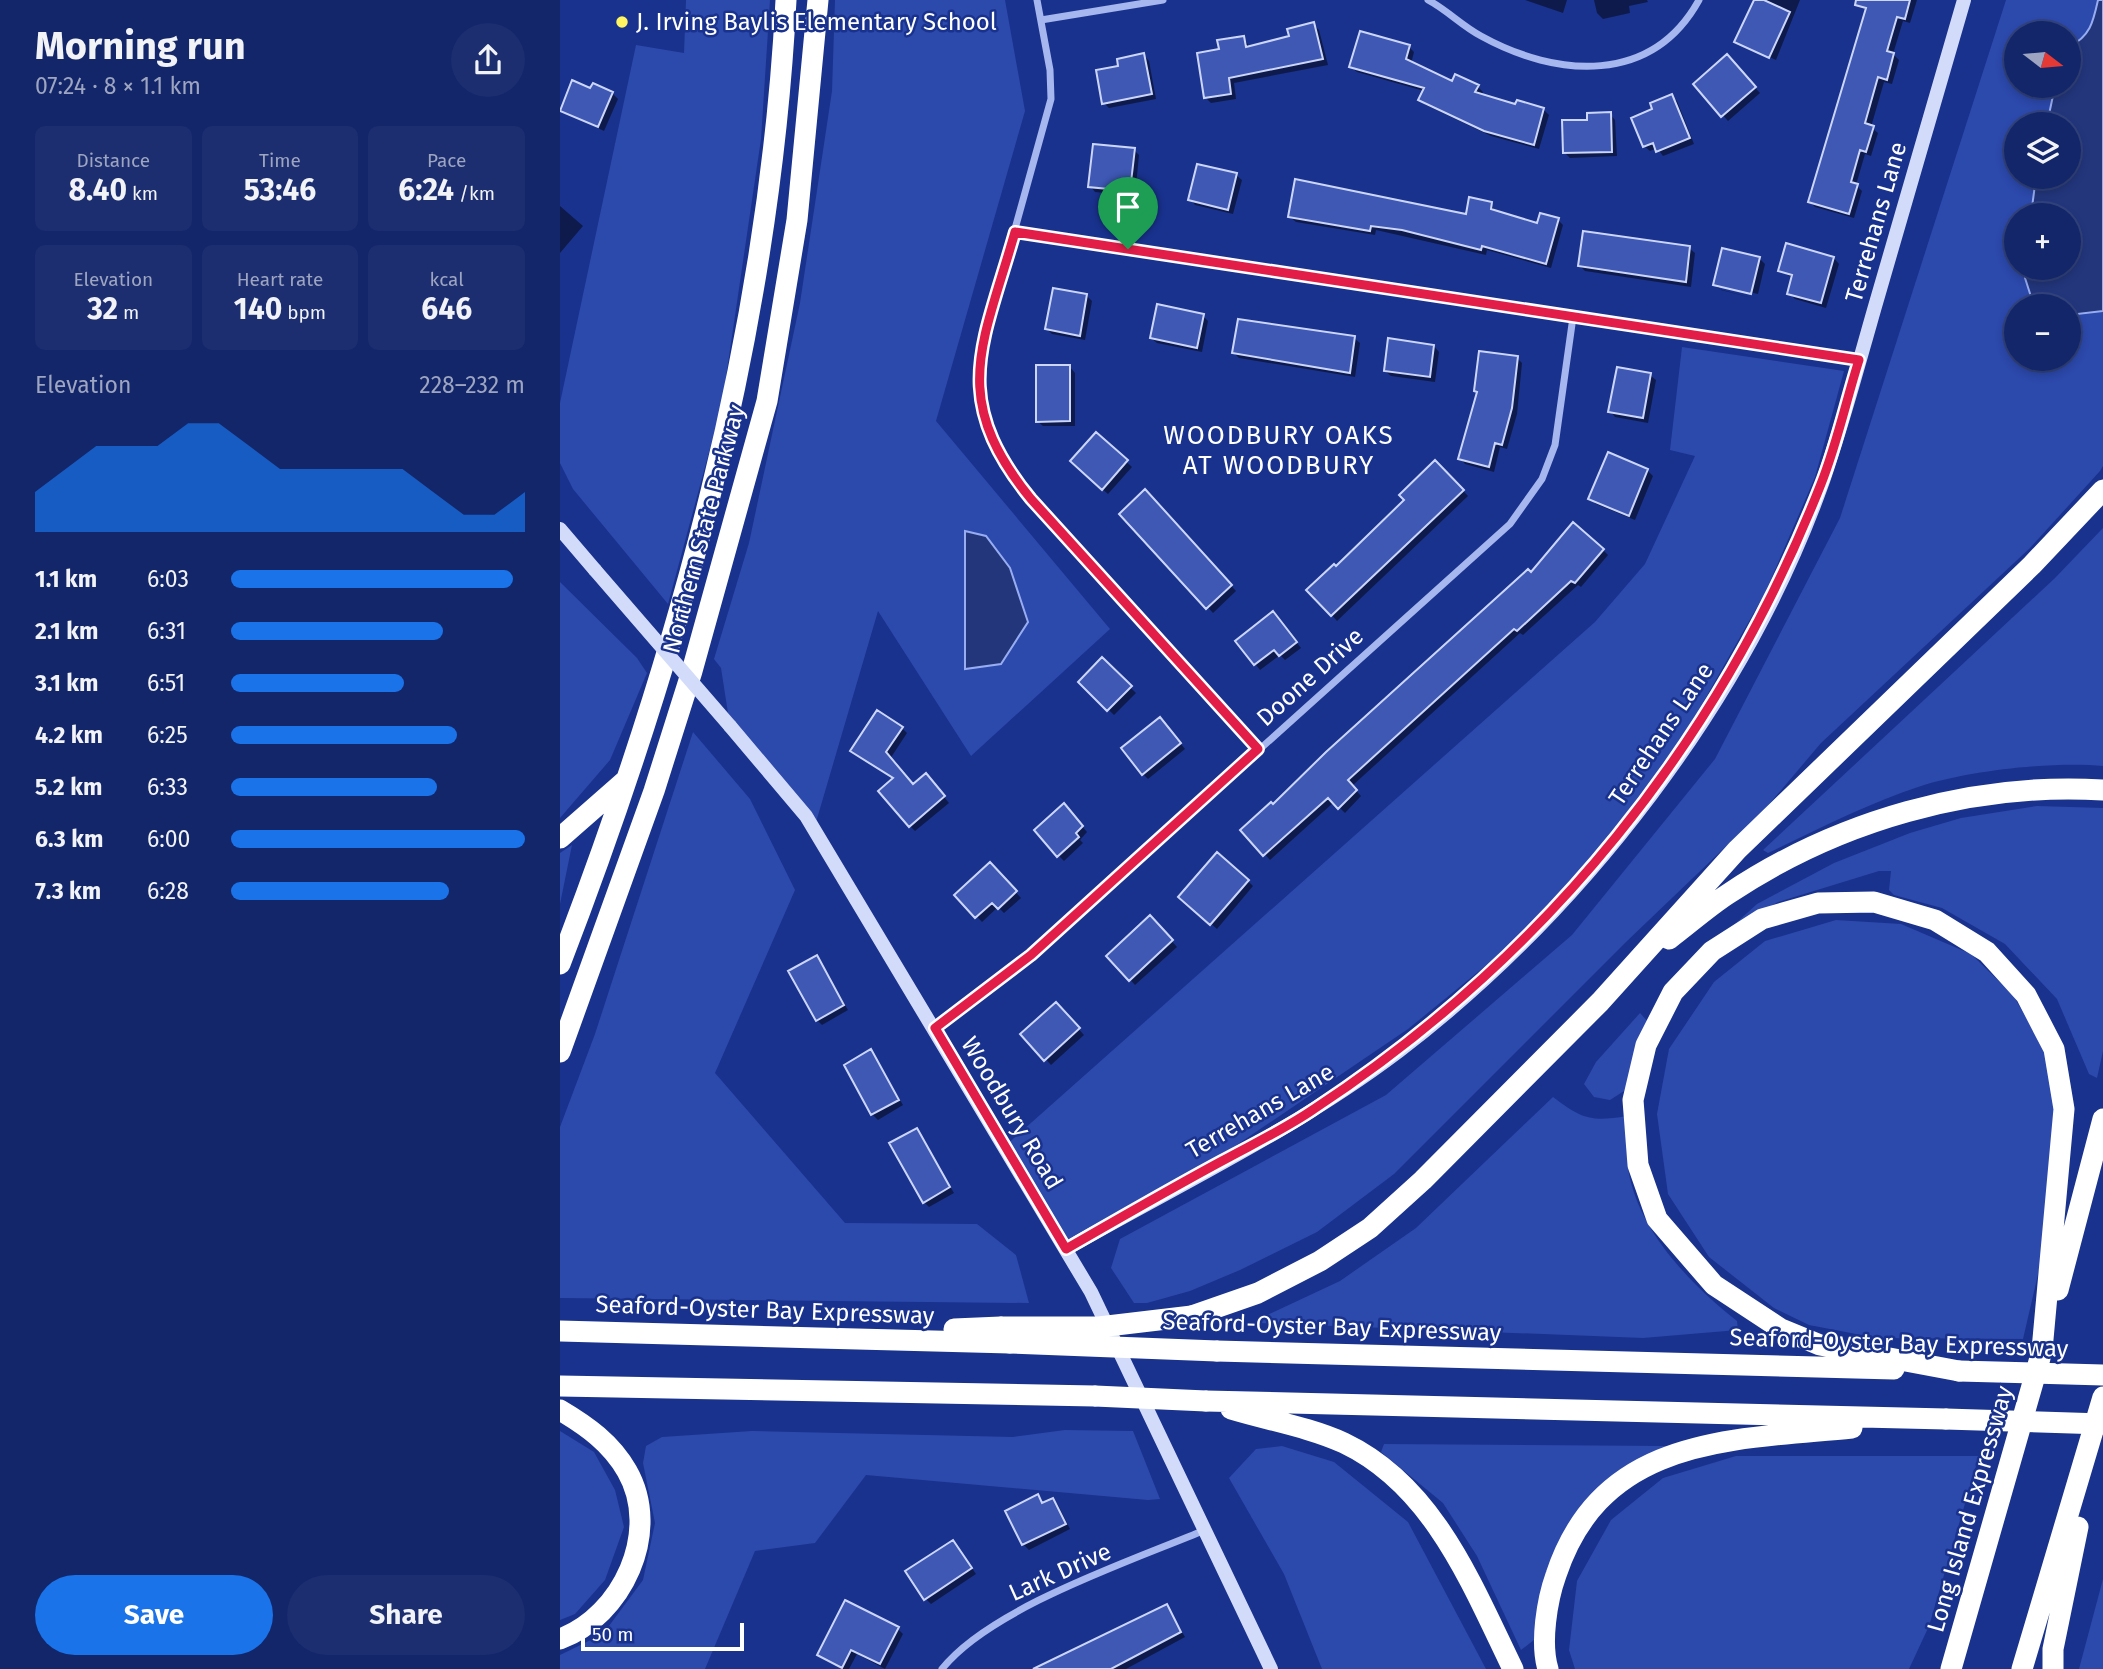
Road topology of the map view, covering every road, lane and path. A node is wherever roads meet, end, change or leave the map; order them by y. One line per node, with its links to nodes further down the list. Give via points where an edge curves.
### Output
1 (786, 0): 15 (highway, Northern State Parkway, via 776,134 740,369 690,576)
2 (818, 0): 21 (highway, Northern State Parkway, via 797,220 767,401 654,791)
3 (1037, 0): 8 (street)
4 (1163, 0): 8 (street)
5 (1427, 0): 6 (street, via 1480,36 1520,54 1588,68 1625,62 1666,41 1686,22)
6 (1699, 0)
7 (1964, 0): 11 (main road, Terrehans Lane)
8 (1041, 20): 9 (street, via 1052,99)
9 (1015, 232): 10 (street); 14 (street, via 978,362 978,394 990,438 1031,499)
10 (1573, 317): 11 (street); 14 (street, Doone Drive, via 1555,445 1542,479 1524,507)
11 (1859, 360): 23 (main road, Terrehans Lane, via 1822,482 1773,597 1703,722 1610,848 1531,935 1398,1052 1312,1111)
12 (2103, 489): 19 (highway, via 2032,565 1737,850)
13 (560, 529): 20 (main road, Woodbury Road, bridge, via 806,816)
14 (1258, 749): 20 (street, Doone Drive, via 1031,955)
15 (627, 780): 17 (highway); 18 (highway, Northern State Parkway)
16 (2103, 790): 19 (highway, via 1993,794 1916,809 1843,832 1727,894)
17 (560, 838)
18 (560, 964)
19 (1600, 1002): 25 (highway, bridge, via 1423,1180 1370,1228 1320,1261 1258,1293 1192,1316)
20 (935, 1028): 23 (main road, Woodbury Road)
21 (560, 1052)
22 (2103, 1119): 26 (highway, Long Island Expressway)
23 (1066, 1249): 36 (main road, Woodbury Road)
24 (560, 1331): 25 (highway, Seaford-Oyster Bay Expressway)
25 (1005, 1335): 27 (highway, Seaford-Oyster Bay Expressway, bridge, via 1217,1351)
26 (2042, 1350): 27 (highway, via 2064,1109 2054,1049 2026,995 1987,952 1935,920 1874,902 1818,903 1762,919 1712,951 1673,992 1646,1045 1633,1100 1638,1165 1657,1219 1714,1285 1781,1329 1821,1345); 38 (highway, Long Island Expressway)
27 (1959, 1371): 28 (highway, Seaford-Oyster Bay Expressway, bridge)
28 (2103, 1375)
29 (560, 1386): 31 (highway, bridge)
30 (2103, 1397): 43 (highway)
31 (1206, 1401): 34 (highway); 41 (highway, via 1343,1443 1391,1474 1430,1515 1462,1565)
32 (2103, 1408): 44 (highway, via 2053,1649)
33 (560, 1410): 37 (highway, via 611,1447 628,1472 639,1518 631,1565 614,1601 598,1617)
34 (1946, 1419): 35 (highway, bridge); 42 (highway, via 1712,1441 1659,1458 1605,1494 1565,1546 1547,1602)
35 (2103, 1424)
36 (1206, 1530): 39 (street, Lark Drive, via 1002,1619 957,1650); 40 (main road, Woodbury Road)
37 (560, 1639)
38 (1950, 1666)
39 (942, 1669)
40 (1271, 1669)
41 (1513, 1669)
42 (1548, 1669)
43 (2022, 1669)
44 (2053, 1669)

